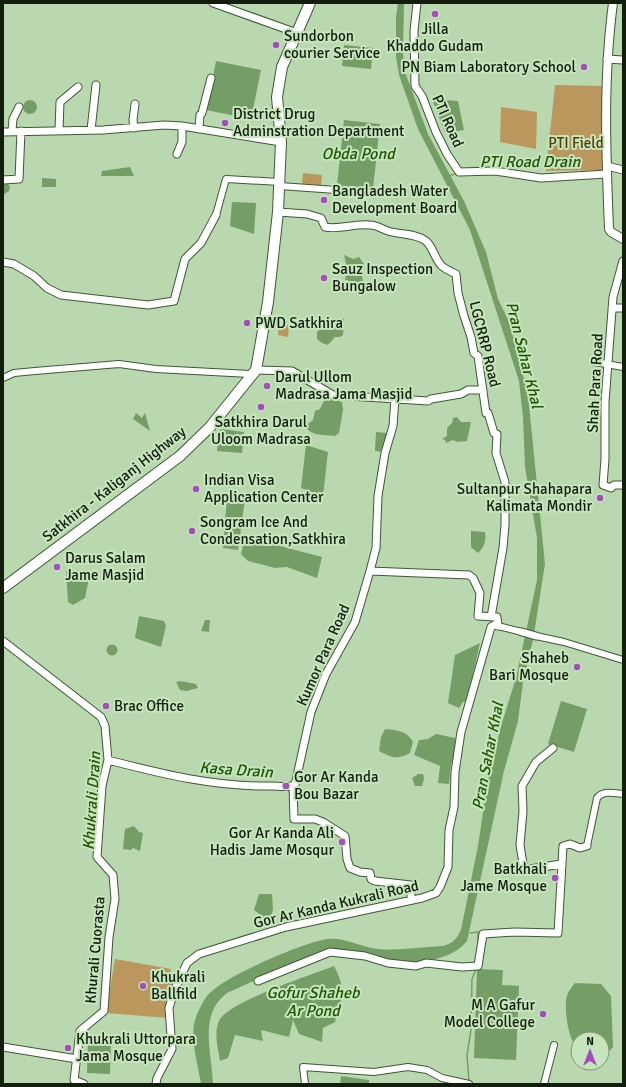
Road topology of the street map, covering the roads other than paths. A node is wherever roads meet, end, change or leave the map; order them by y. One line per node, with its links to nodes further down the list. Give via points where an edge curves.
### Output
1 (213, 3): 5 (street)
2 (310, 3): 5 (highway, Satkhira - Kaliganj Highway)
3 (417, 3): 23 (street, PTI Road, via 414,31 415,86 422,96 447,154 459,172 495,170 541,178)
4 (613, 3): 6 (main road)
5 (297, 33): 21 (highway, Satkhira - Kaliganj Highway, via 282,67 278,90)
6 (607, 59): 7 (street); 23 (main road)
7 (623, 60)
8 (211, 78): 15 (street, via 200,115)
9 (96, 85): 17 (street)
10 (78, 87): 16 (street, via 60,102)
11 (135, 104): 14 (street)
12 (19, 107): 20 (street, via 13,119)
13 (182, 126): 14 (street); 15 (street); 22 (street, via 182,142)
14 (134, 128): 17 (street)
15 (199, 129): 21 (street)
16 (59, 130): 17 (street); 18 (street)
17 (91, 130)
18 (21, 131): 20 (street); 25 (street, via 19,179)
19 (3, 132): 20 (street)
20 (12, 132)
21 (281, 142): 26 (highway, Satkhira - Kaliganj Highway)
22 (177, 154)
23 (607, 170): 24 (street); 30 (main road, via 610,229)
24 (623, 170)
25 (3, 180)
26 (280, 184): 27 (street); 28 (highway, Satkhira - Kaliganj Highway); 29 (street, via 226,179)
27 (378, 193)
28 (278, 212): 38 (highway, Satkhira - Kaliganj Highway, via 268,302); 40 (street, LGCRRP Road, via 307,214 321,218 325,227 333,229 370,224 426,241 442,266 456,274 458,293 474,353 478,356)
29 (216, 215): 32 (street, via 202,243 185,260 174,301 148,305 61,295 14,264)
30 (623, 239)
31 (623, 261): 33 (street, Shah Para Road)
32 (3, 262)
33 (612, 308): 34 (street); 36 (street, Shah Para Road)
34 (623, 308)
35 (595, 362): 36 (street)
36 (608, 364): 37 (street); 42 (street, Shah Para Road, via 603,485 611,488 614,485)
37 (623, 367)
38 (256, 370): 39 (street, via 250,374 156,369 119,364 14,373); 41 (street, via 292,371 334,395); 44 (highway, Satkhira - Kaliganj Highway, via 210,427 180,456)
39 (3, 378)
40 (483, 390): 41 (street, via 468,390 461,394 431,398 428,401); 45 (street, LGCRRP Road, via 491,429 497,434 496,453 505,482 504,548)
41 (395, 398): 43 (street, Kumor Para Road, via 393,426 385,453 378,496 376,548)
42 (623, 485)
43 (370, 571): 45 (street, via 469,575 480,593 478,616); 53 (street, Kumor Para Road, via 355,622 326,674 311,712)
44 (3, 588)
45 (491, 617): 46 (street, via 498,617)
46 (498, 626): 47 (street); 57 (street, Gor Ar Kanda Kukrali Road, via 494,625 491,628 461,732 446,873 436,893)
47 (522, 632): 48 (street)
48 (536, 636): 50 (street)
49 (3, 641): 52 (street, via 100,718 105,726)
50 (623, 660)
51 (553, 748): 56 (street, via 536,762 522,786 520,845 524,870)
52 (108, 760): 53 (street, via 154,773 220,785); 61 (street, Khurali Cuorasta, via 102,786 97,857 113,875 115,899 104,1011 80,1031)
53 (293, 786): 57 (street, via 294,819 315,819 345,836 350,868 370,873 371,879 375,881 411,885)
54 (623, 794): 55 (street, via 608,793 597,798)
55 (587, 846): 56 (street, via 563,846)
56 (561, 864): 58 (street, via 558,933 482,934 478,966 426,963 416,966 330,952)
57 (411, 900): 64 (street, Gor Ar Kanda Kukrali Road, via 286,927 199,954 187,963 174,991 169,1008 172,1049)
58 (258, 980)
59 (554, 1045): 67 (street)
60 (3, 1047): 61 (street)
61 (77, 1059): 63 (street, Khurali Cuorasta, via 74,1080)
62 (447, 1082): 65 (street, via 427,1070 408,1067 374,1072 303,1067); 66 (street)
63 (84, 1084)
64 (156, 1084)
65 (305, 1084)
66 (469, 1084)
67 (544, 1084)

